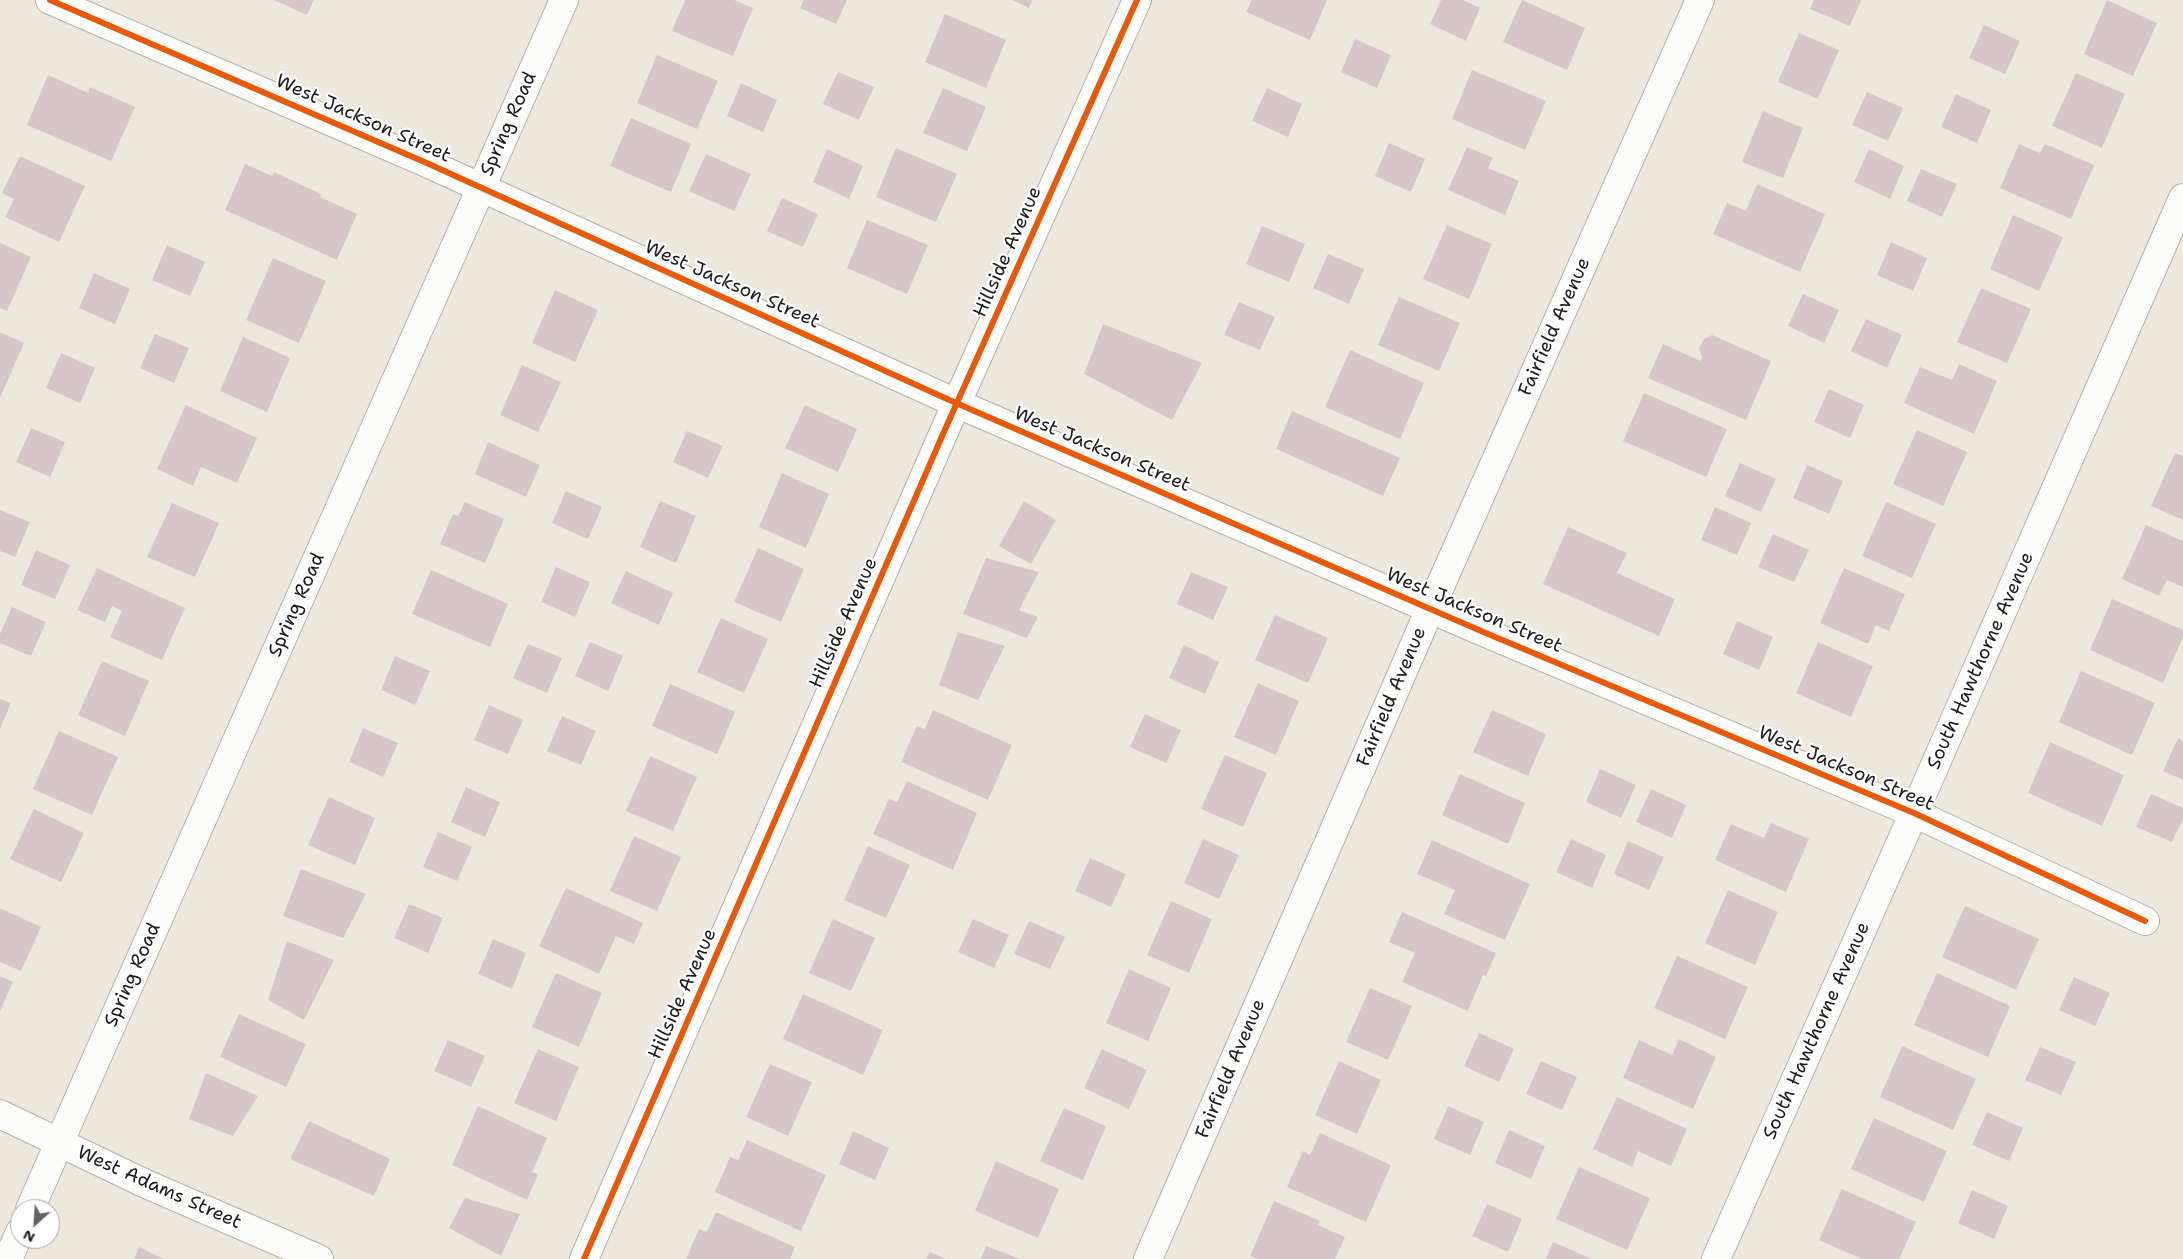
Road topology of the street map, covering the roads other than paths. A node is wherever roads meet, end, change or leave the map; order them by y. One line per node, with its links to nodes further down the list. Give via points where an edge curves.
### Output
1 (50, 0): 5 (street, West Jackson Street)
2 (564, 0): 5 (street, Spring Road)
3 (1137, 0): 7 (street, Hillside Avenue)
4 (1700, 0): 8 (street, Fairfield Avenue)
5 (482, 188): 7 (street, West Jackson Street); 12 (street, Spring Road)
6 (2183, 198): 9 (street, South Hawthorne Avenue)
7 (956, 403): 8 (street, West Jackson Street); 15 (street, Hillside Avenue)
8 (1430, 609): 9 (street, West Jackson Street); 16 (street, Fairfield Avenue)
9 (1914, 813): 10 (street, West Jackson Street); 17 (street, South Hawthorne Avenue)
10 (2145, 921)
11 (0, 1114): 12 (street, West Adams Street)
12 (59, 1142): 13 (street, Spring Road); 14 (street, West Adams Street, via 146,1184)
13 (34, 1199)
14 (319, 1259)
15 (584, 1259)
16 (1148, 1259)
17 (1716, 1259)

